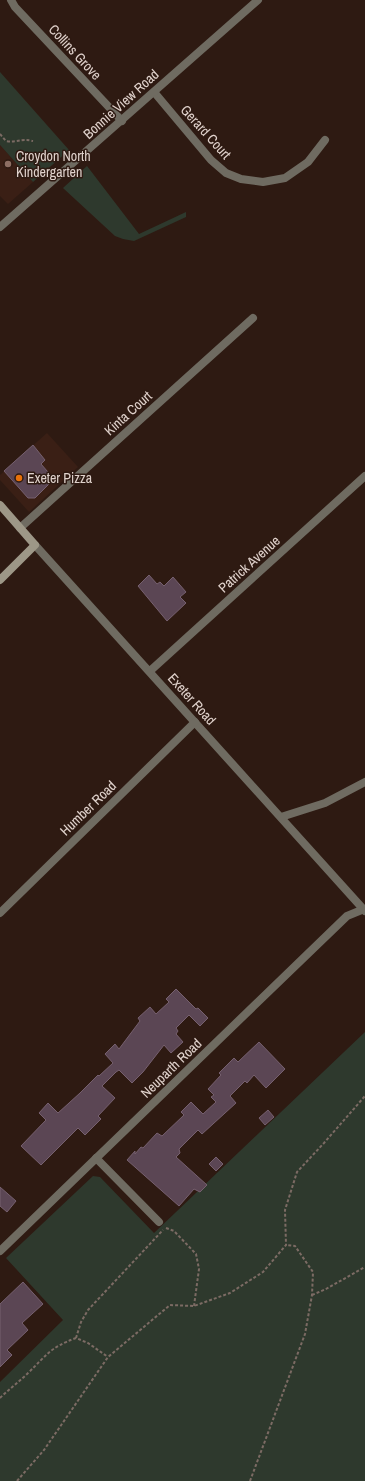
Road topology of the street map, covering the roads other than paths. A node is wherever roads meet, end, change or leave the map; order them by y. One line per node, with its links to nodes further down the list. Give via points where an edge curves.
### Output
1 (11, 0): 4 (street, Collins Grove)
2 (258, 0): 3 (street, Bonnie View Road)
3 (154, 92): 4 (street, Bonnie View Road); 5 (street, Gerard Court, via 211,160 226,173 241,179 263,182 285,178 308,162)
4 (122, 121): 6 (street, Bonnie View Road)
5 (325, 140)
6 (0, 228)
7 (253, 318): 10 (street, Kinta Court)
8 (365, 476): 13 (street, Patrick Avenue)
9 (0, 505): 10 (main road, Exeter Road)
10 (20, 528): 11 (main road, Exeter Road)
11 (35, 545): 12 (main road); 13 (street, Exeter Road)
12 (0, 580)
13 (150, 671): 14 (street, Exeter Road)
14 (195, 722): 16 (street, Exeter Road); 18 (street, Humber Road)
15 (365, 782): 16 (street, via 325,803)
16 (281, 817): 17 (street, Exeter Road)
17 (364, 910): 19 (street, Neuparth Road, via 347,916)
18 (0, 913)
19 (96, 1158): 20 (street); 21 (street, Neuparth Road)
20 (162, 1225)
21 (0, 1251)

